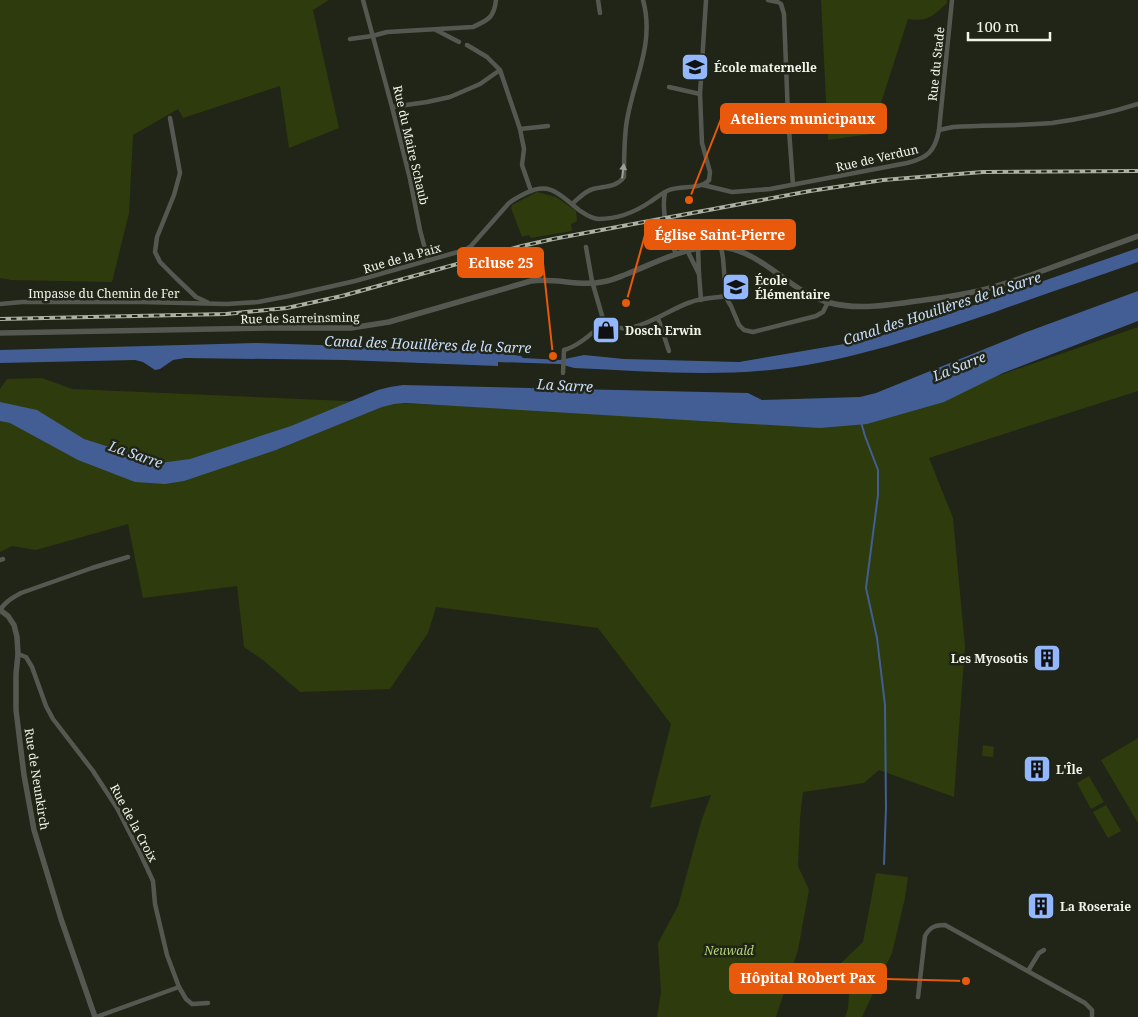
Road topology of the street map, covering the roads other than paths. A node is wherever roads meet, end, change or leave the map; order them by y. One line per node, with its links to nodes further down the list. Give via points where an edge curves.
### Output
1 (363, 0): 10 (street, Rue du Maire Schaub)
2 (496, 0): 9 (street, via 495,12 485,22 472,27)
3 (598, 0): 8 (street)
4 (643, 0): 30 (street, one-way to 4, via 591,190 614,185 624,177 626,120 645,51 647,27)
5 (706, 0): 16 (street)
6 (768, 0): 25 (street, via 780,2 783,8)
7 (952, 0): 22 (street, Rue du Stade)
8 (600, 13)
9 (435, 30): 10 (street, via 387,32); 12 (street)
10 (372, 36): 11 (street); 18 (street, Rue du Maire Schaub)
11 (350, 39)
12 (459, 42)
13 (467, 45): 14 (street, via 487,57)
14 (500, 70): 18 (street, via 480,84 450,97); 21 (street)
15 (669, 87): 16 (street)
16 (700, 94): 23 (street, via 702,143)
17 (1138, 104): 22 (street, via 1052,123)
18 (392, 107): 38 (street, Rue du Maire Schaub)
19 (170, 118): 44 (street, via 180,173 157,237 155,252 160,262 196,297)
20 (548, 126): 21 (street)
21 (520, 129): 26 (street, via 524,149 522,165)
22 (939, 130): 25 (street, Rue de Verdun, via 932,150 920,160)
23 (709, 180): 24 (street); 27 (street)
24 (703, 185): 27 (street, Rue de Verdun); 28 (street)
25 (793, 185): 27 (street, Rue de Verdun, via 738,192)
26 (531, 190): 30 (street, via 548,188); 38 (street, Rue de la Paix, via 509,203 468,248)
27 (722, 190)
28 (665, 192): 29 (street); 31 (street)
29 (656, 198): 30 (street, via 628,214 598,219 589,217); 31 (street)
30 (572, 204)
31 (664, 209): 37 (street)
32 (1138, 236): 43 (street, Rue de Sarreinsming, via 973,292 874,306)
33 (721, 247): 35 (street, Rue de Sarreinsming); 41 (street); 43 (street, Rue de Sarreinsming, via 754,258 798,289)
34 (586, 248): 40 (street)
35 (698, 248): 36 (street, Rue de Sarreinsming); 39 (street)
36 (686, 250): 37 (street, Rue de Sarreinsming); 39 (street)
37 (676, 254): 40 (street, Rue de Sarreinsming)
38 (428, 260): 44 (street, Rue de la Paix, via 277,299)
39 (699, 274): 42 (street)
40 (593, 284): 47 (street); 48 (street, Rue de Sarreinsming, via 531,281 389,322 351,328)
41 (726, 296): 42 (street); 43 (street, via 739,325 753,332 818,315)
42 (701, 300): 46 (street)
43 (828, 302)
44 (209, 303): 45 (street, Impasse du Chemin de Fer)
45 (0, 304)
46 (658, 318): 47 (street, via 626,328 615,328); 49 (street)
47 (604, 322): 50 (street, via 564,352)
48 (0, 333)
49 (669, 351)
50 (563, 372)
51 (128, 557): 52 (street, via 21,593)
52 (0, 610): 53 (street, Rue de Neunkirch, via 14,625)
53 (18, 654): 56 (street, Rue de la Croix, via 26,657 46,706 117,808 140,853 153,881 165,946); 59 (street, Rue de Neunkirch, via 16,710 34,830)
54 (1044, 950): 55 (street)
55 (1028, 971): 57 (street, via 945,925 936,925 925,936); 60 (street, via 1085,1003 1092,1010)
56 (179, 987): 58 (street, Rue de la Croix, via 192,1004); 59 (street)
57 (918, 996)
58 (208, 1003)
59 (96, 1017)
60 (1092, 1017)

